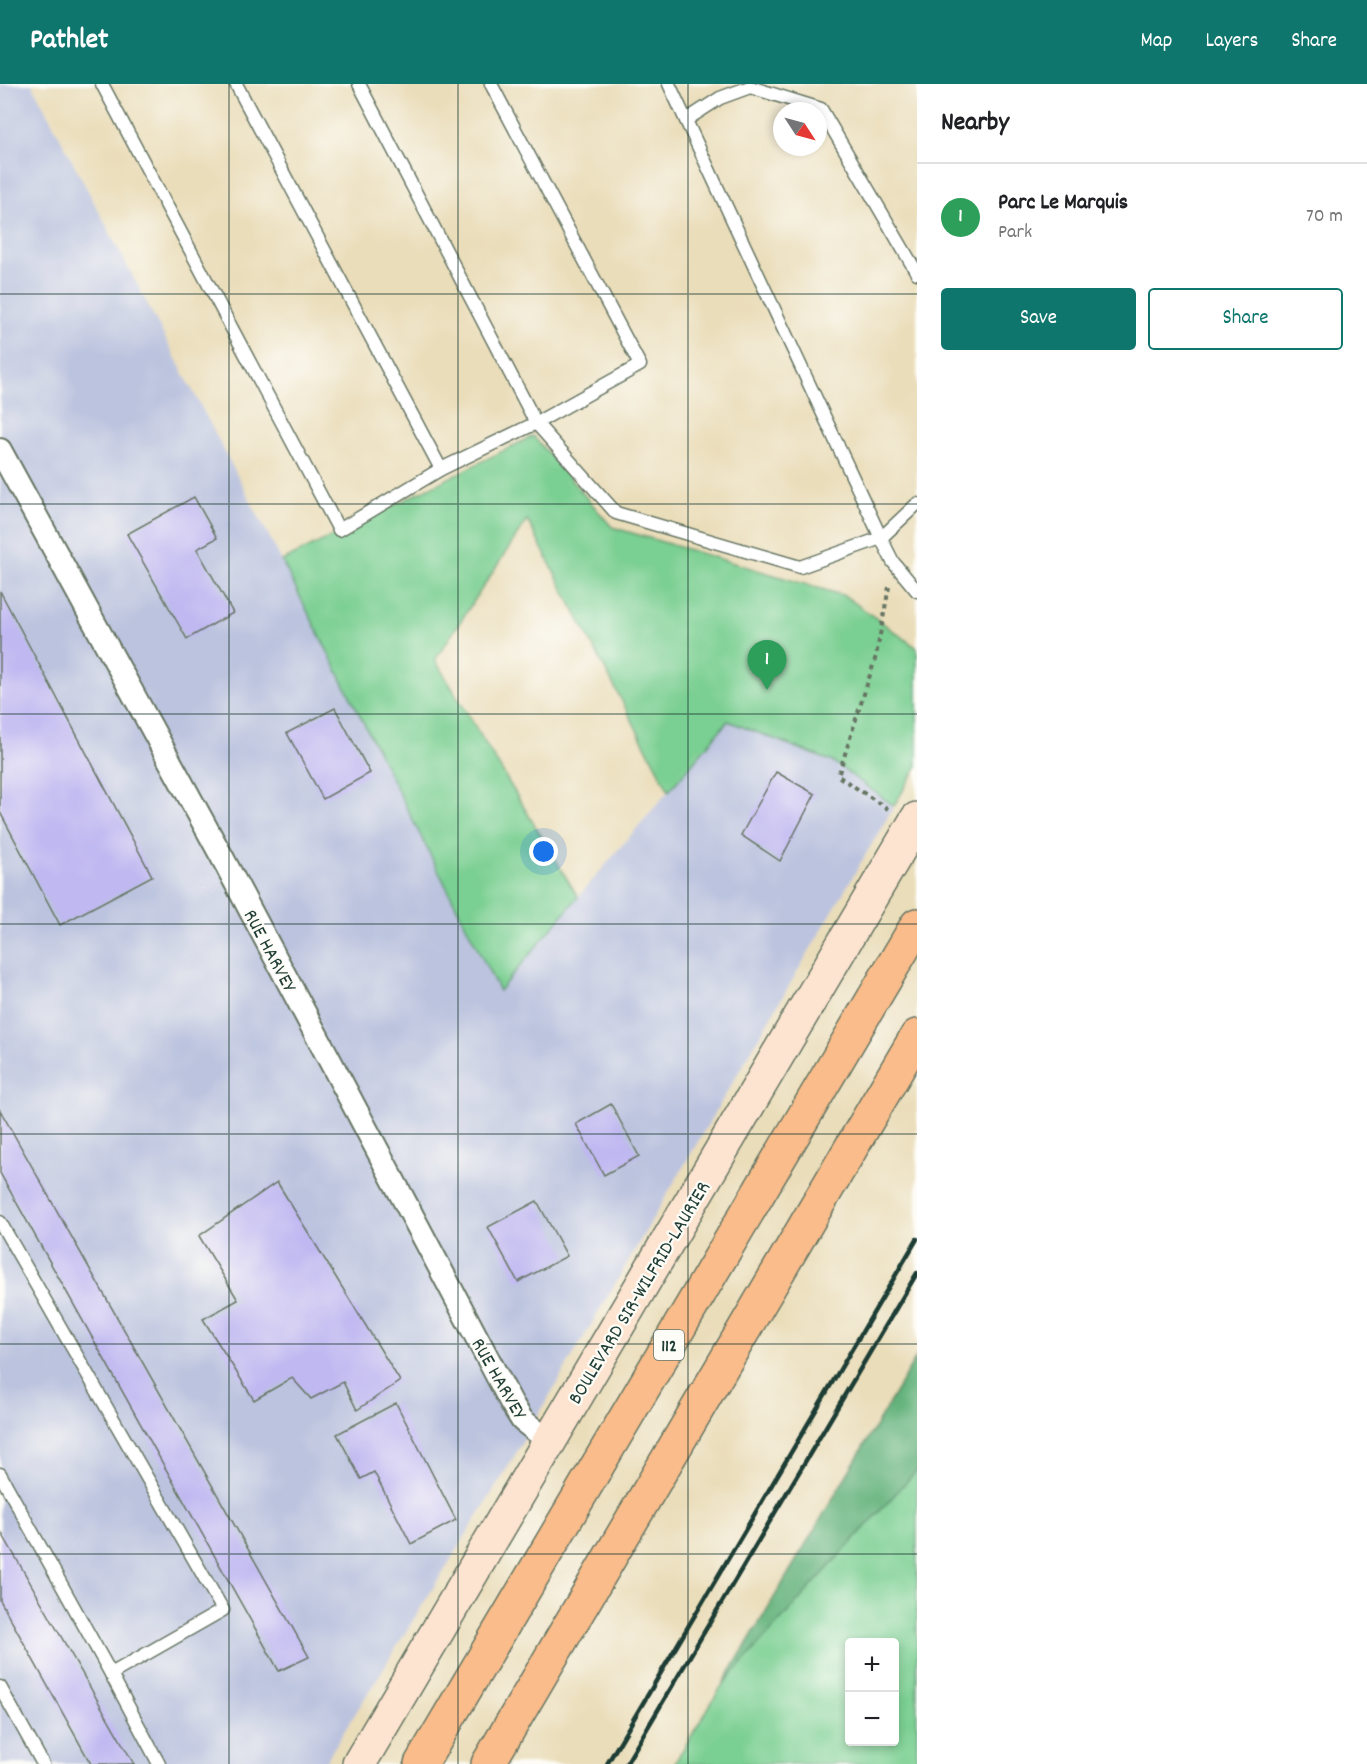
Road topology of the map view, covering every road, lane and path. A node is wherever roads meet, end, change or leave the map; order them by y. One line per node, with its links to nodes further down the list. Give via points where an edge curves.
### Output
1 (102, 84): 10 (lane, via 339,530)
2 (236, 84): 10 (lane)
3 (359, 84): 8 (lane)
4 (491, 84): 8 (lane, via 639,365)
5 (669, 84): 6 (lane)
6 (686, 120): 7 (lane, via 720,98 750,87 821,109); 12 (lane)
7 (917, 273)
8 (536, 423): 10 (lane); 12 (lane, via 616,513 800,567)
9 (0, 450): 19 (street, RUE HARVEY, via 221,855 512,1404 522,1420)
10 (441, 469)
11 (917, 504): 12 (lane)
12 (881, 538): 13 (lane)
13 (893, 562): 14 (lane); 15 (path, via 876,656 838,776)
14 (917, 591)
15 (907, 817): 19 (street, BOULEVARD SIR-WILFRID-LAURIER)
16 (917, 925): 26 (highway, 112)
17 (917, 1036): 27 (highway)
18 (0, 1222): 21 (lane, via 223,1610)
19 (550, 1442): 25 (street, BOULEVARD SIR-WILFRID-LAURIER)
20 (0, 1474): 21 (lane)
21 (111, 1674): 24 (lane)
22 (0, 1688): 23 (lane)
23 (43, 1764)
24 (159, 1764)
25 (359, 1764)
26 (421, 1764)
27 (488, 1764)

